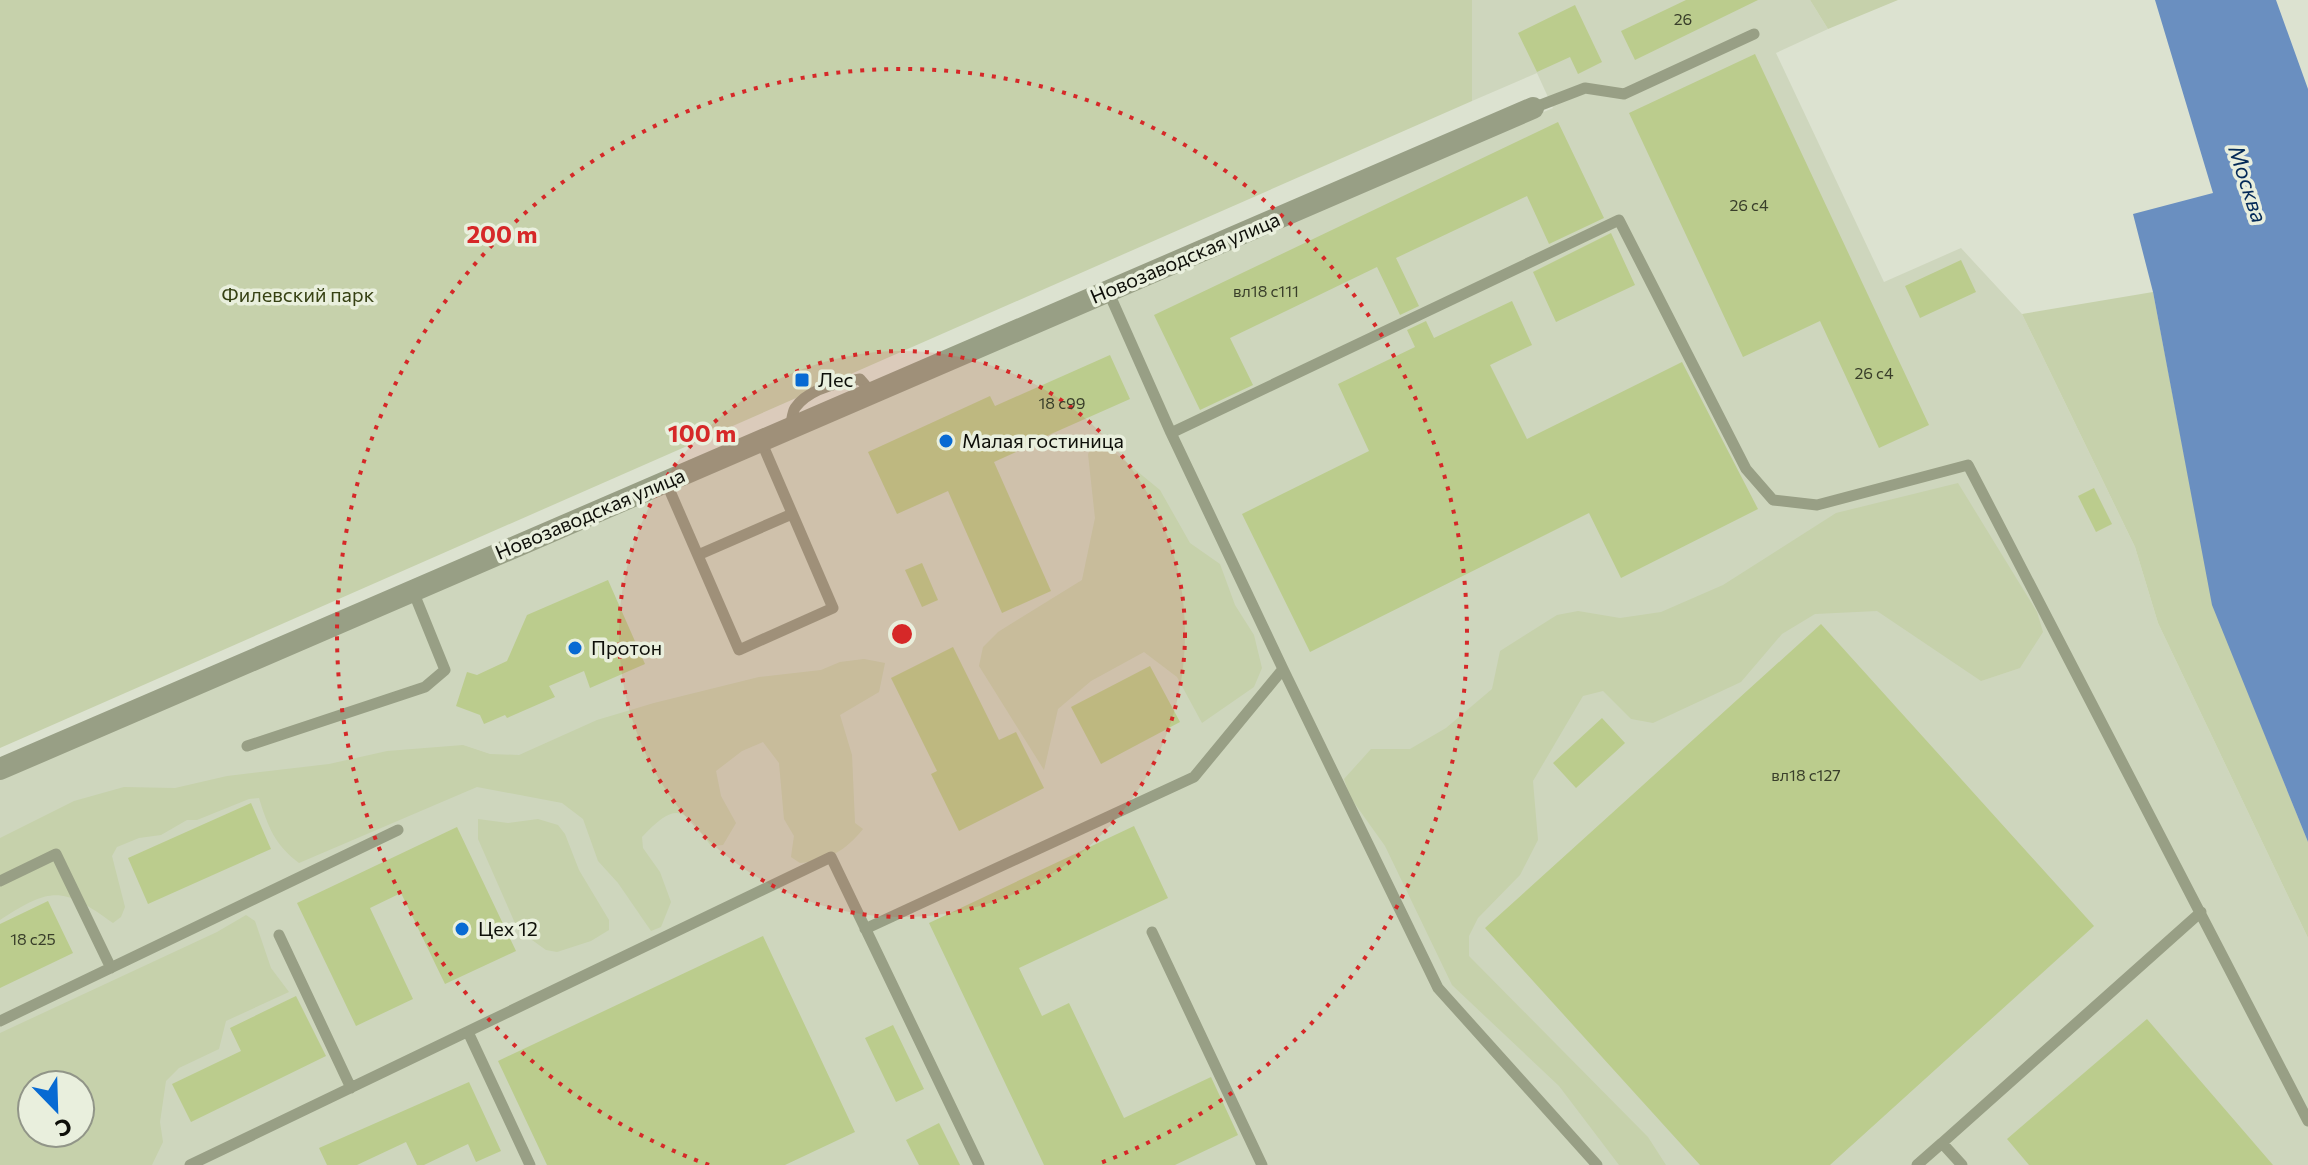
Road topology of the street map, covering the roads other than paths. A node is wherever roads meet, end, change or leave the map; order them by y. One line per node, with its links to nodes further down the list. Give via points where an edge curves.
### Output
1 (1754, 34): 2 (lane, via 1624,94 1585,88)
2 (1533, 108): 3 (street, Новозаводская улица)
3 (1108, 291): 4 (lane); 5 (street, Новозаводская улица)
4 (1171, 433): 10 (lane); 15 (lane, via 1619,220 1746,469 1773,500 1817,505 1968,465)
5 (761, 441): 6 (street, Новозаводская улица); 7 (lane)
6 (666, 482): 8 (lane); 9 (street, Новозаводская улица)
7 (792, 514): 8 (lane); 8 (lane, via 833,608 739,650)
8 (698, 555)
9 (413, 591): 11 (lane, via 445,670 425,687); 12 (street, Новозаводская улица)
10 (1283, 669): 16 (lane, via 1194,777); 29 (lane, via 1438,988)
11 (247, 746)
12 (0, 769)
13 (398, 830): 19 (lane)
14 (0, 881): 19 (lane, via 56,854)
15 (2201, 912): 23 (lane); 24 (lane)
16 (865, 929): 21 (lane, via 831,857); 27 (lane)
17 (1152, 932): 28 (lane)
18 (279, 935): 22 (lane)
19 (111, 968): 20 (lane)
20 (0, 1021)
21 (468, 1032): 22 (lane); 26 (lane)
22 (351, 1088): 25 (lane)
23 (2308, 1121)
24 (1942, 1143): 30 (lane); 31 (lane)
25 (190, 1165)
26 (530, 1165)
27 (979, 1165)
28 (1262, 1165)
29 (1597, 1165)
30 (1917, 1165)
31 (1962, 1165)

